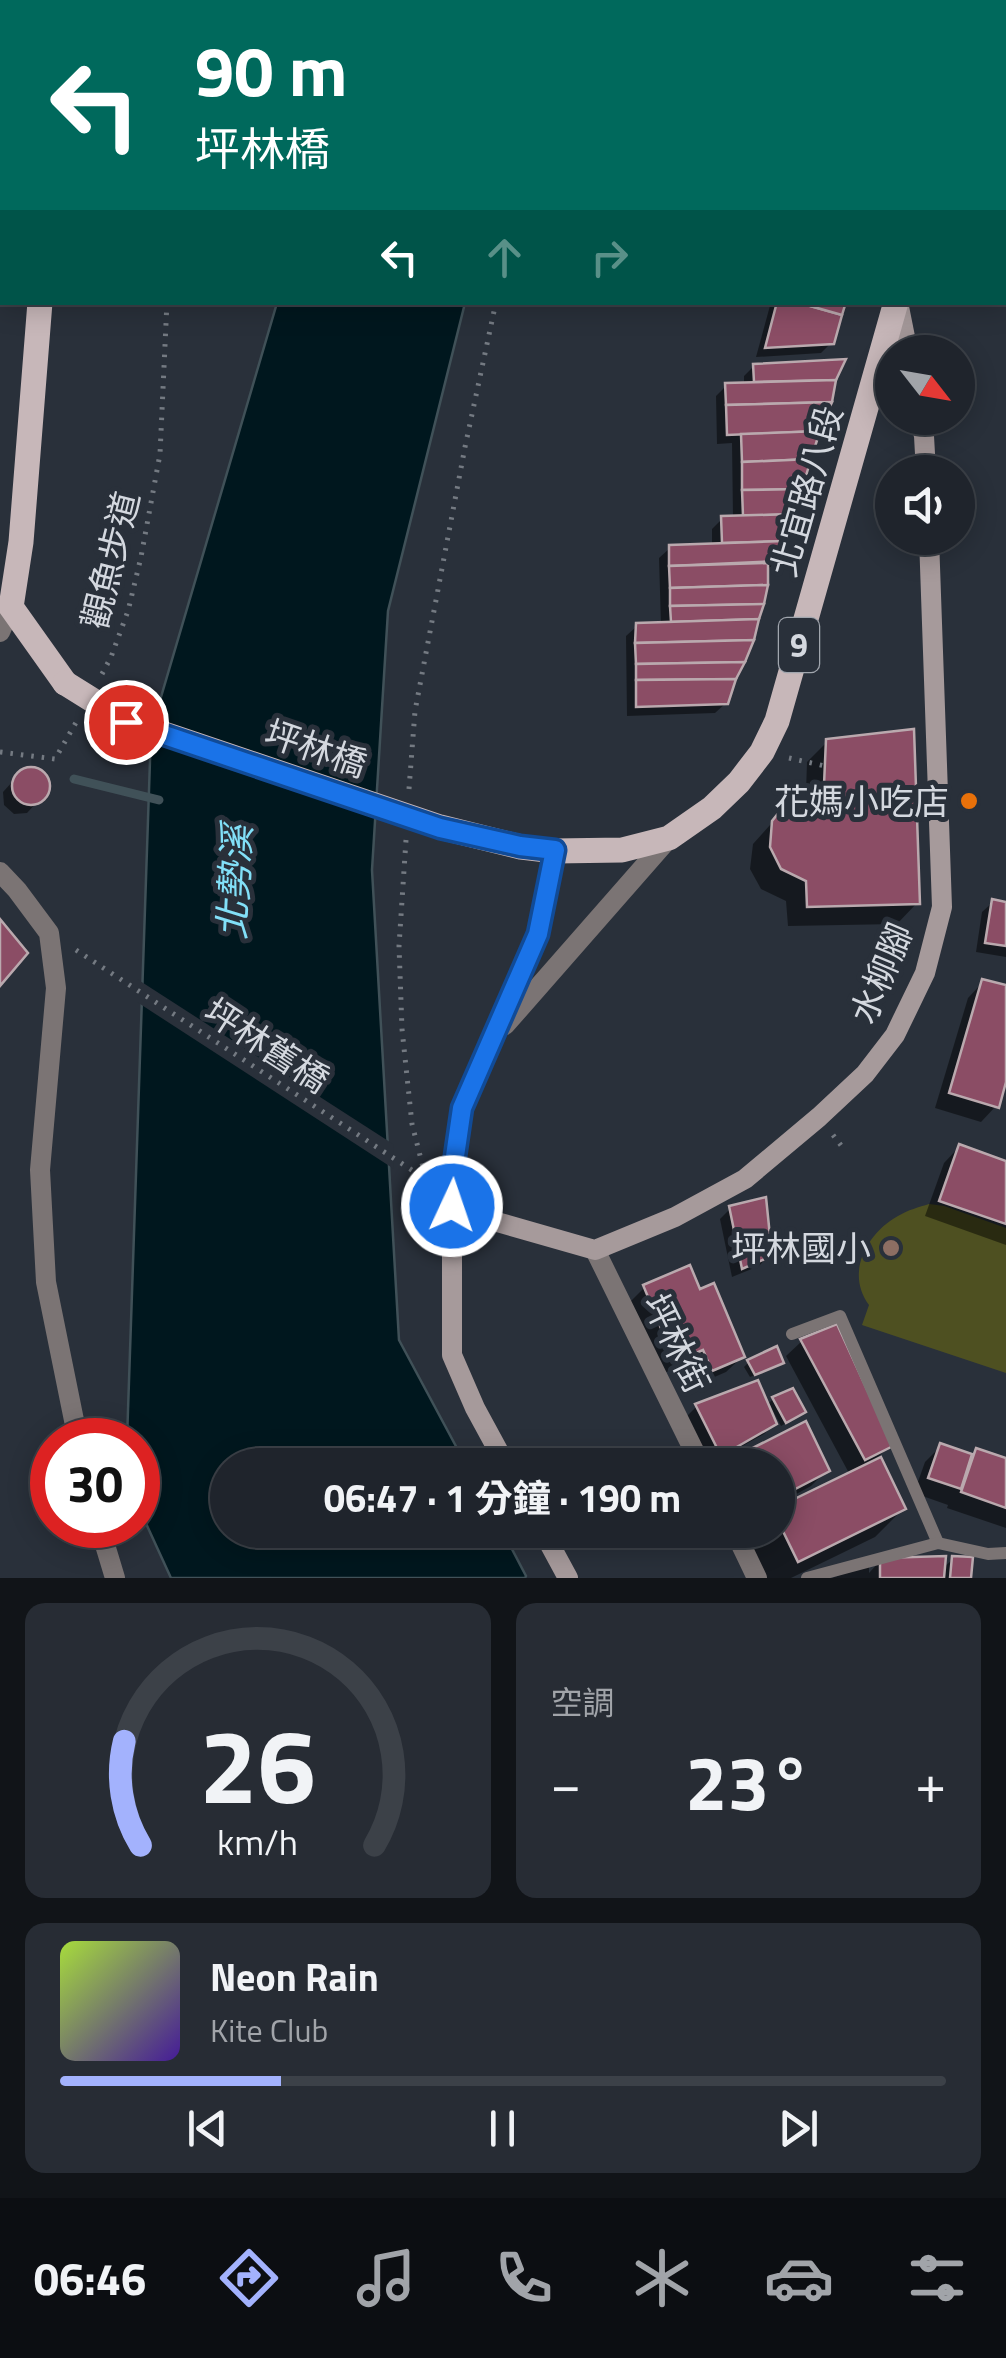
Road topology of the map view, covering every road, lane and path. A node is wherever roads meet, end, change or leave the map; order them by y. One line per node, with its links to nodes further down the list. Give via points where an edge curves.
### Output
1 (40, 305): 8 (main road)
2 (167, 305): 10 (path, 觀魚步道, via 160,454 145,540 128,612)
3 (495, 305): 15 (path, via 415,710)
4 (896, 305): 13 (main road, 北宜路八段 / 9, via 777,721)
5 (898, 305): 6 (main road)
6 (904, 335)
7 (929, 555): 23 (main road, 水柳腳, via 942,907 918,988 865,1074 745,1179)
8 (11, 607): 9 (street); 18 (main road, 坪林橋 / 9, bridge, via 64,683 126,722 440,828)
9 (0, 632)
10 (94, 689)
11 (78, 718): 12 (path, via 55,759)
12 (0, 752)
13 (762, 752): 14 (path); 17 (main road, 北宜路八段 / 9, via 712,808)
14 (825, 766)
15 (409, 789)
16 (407, 828): 20 (path, 坪林舊橋, via 398,946 402,1029 412,1124 426,1179)
17 (669, 838): 18 (main road, 北宜路八段 / 9, via 622,850); 21 (street)
18 (555, 850): 21 (street, via 538,934)
19 (0, 872): 25 (street, via 48,933 56,988 40,1170 46,1282)
20 (80, 953)
21 (490, 1042): 22 (street, via 462,1108)
22 (452, 1206): 23 (main road); 26 (main road, via 452,1354)
23 (595, 1250): 27 (street, 坪林街)
24 (792, 1334): 28 (lane, via 840,1316)
25 (74, 1418)
26 (496, 1448)
27 (694, 1448)
28 (938, 1543): 32 (lane); 36 (lane)
29 (106, 1548): 33 (street)
30 (552, 1548): 34 (main road)
31 (743, 1548): 35 (street)
32 (1006, 1553)
33 (114, 1578)
34 (568, 1578)
35 (758, 1578)
36 (807, 1578)

